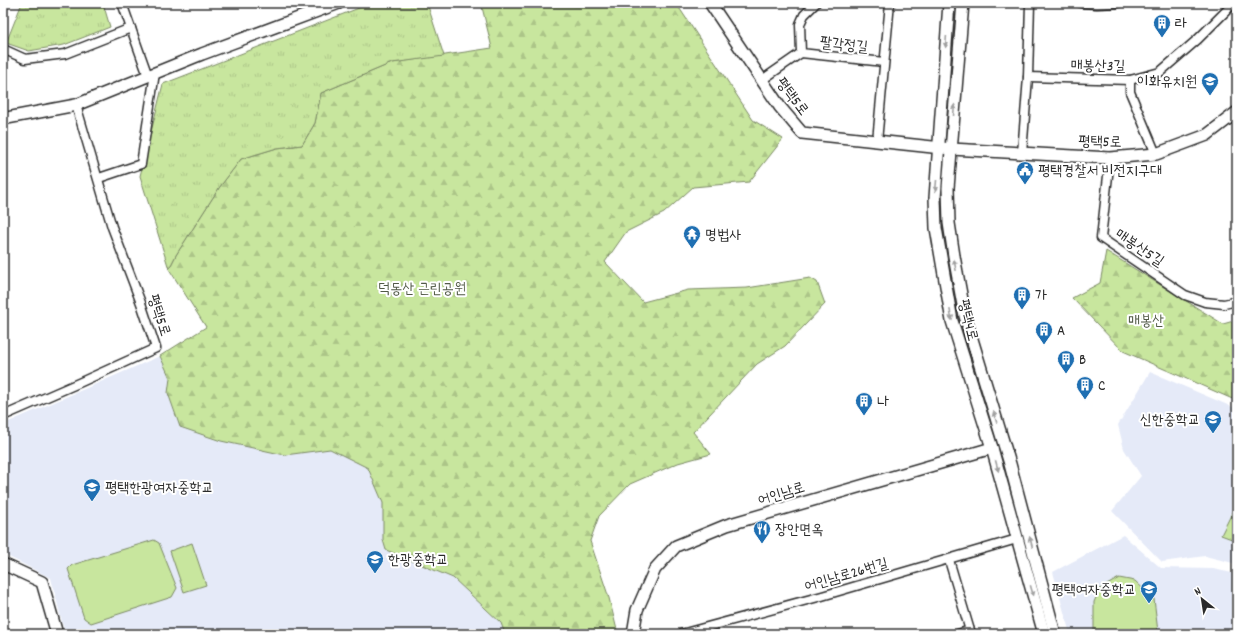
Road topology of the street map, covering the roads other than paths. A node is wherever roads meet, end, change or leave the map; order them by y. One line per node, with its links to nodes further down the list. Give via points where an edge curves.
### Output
1 (122, 3): 12 (street)
2 (339, 3): 16 (street)
3 (710, 3): 18 (street, 평택5로)
4 (816, 3): 14 (street, 팔각정길, via 804,15 800,24)
5 (890, 3): 15 (street, 팔각정길)
6 (949, 3): 24 (street, 평택4로, one-way to 24)
7 (963, 3): 25 (street, 평택4로, one-way to 7)
8 (1030, 3): 17 (street)
9 (1081, 3): 10 (street)
10 (1118, 3)
11 (1234, 3): 19 (street, 매봉산3길, via 1160,72)
12 (131, 28): 13 (street, via 65,54 25,59); 16 (street)
13 (3, 49)
14 (801, 53): 15 (street, 팔각정길); 18 (street, 팔각정길)
15 (884, 62): 23 (street, 팔각정길)
16 (151, 75): 20 (street); 29 (street, via 141,164)
17 (1028, 77): 19 (street, 매봉산3길); 26 (street)
18 (762, 80): 23 (street, 평택5로, via 780,107 802,132)
19 (1130, 80): 27 (street, via 1130,92)
20 (76, 105): 22 (street); 29 (street, 평택5로)
21 (1237, 112): 27 (street, 평택5로, via 1207,135)
22 (3, 117)
23 (877, 141): 24 (street, 평택5로)
24 (939, 147): 25 (street, 평택5로); 32 (street, 평택4로, one-way to 32, via 935,213 948,303)
25 (951, 149): 26 (street, 평택5로); 43 (street, 평택4로, one-way to 25, via 1010,464 965,316 949,223)
26 (1022, 153): 28 (street, 평택5로)
27 (1156, 154): 28 (street, 평택5로)
28 (1110, 158): 30 (street, 매봉산5길, via 1101,238 1185,295 1205,302 1224,304)
29 (99, 178): 31 (street, 평택5로, via 112,227 156,348)
30 (1237, 301)
31 (3, 416)
32 (992, 448): 33 (street, 평택4로, one-way to 33); 39 (street, 어인남로, via 727,525 676,546 655,569 636,610)
33 (1017, 539): 34 (street, 어인남로26번길); 42 (street, 평택4로, one-way to 42)
34 (949, 560): 36 (street, 어인남로26번길); 37 (street)
35 (3, 564): 38 (street, via 42,582)
36 (710, 631): 40 (street, 어인남로26번길)
37 (971, 632): 41 (street)
38 (57, 634)
39 (633, 634)
40 (681, 634)
41 (958, 634)
42 (1044, 634)
43 (1055, 634)

